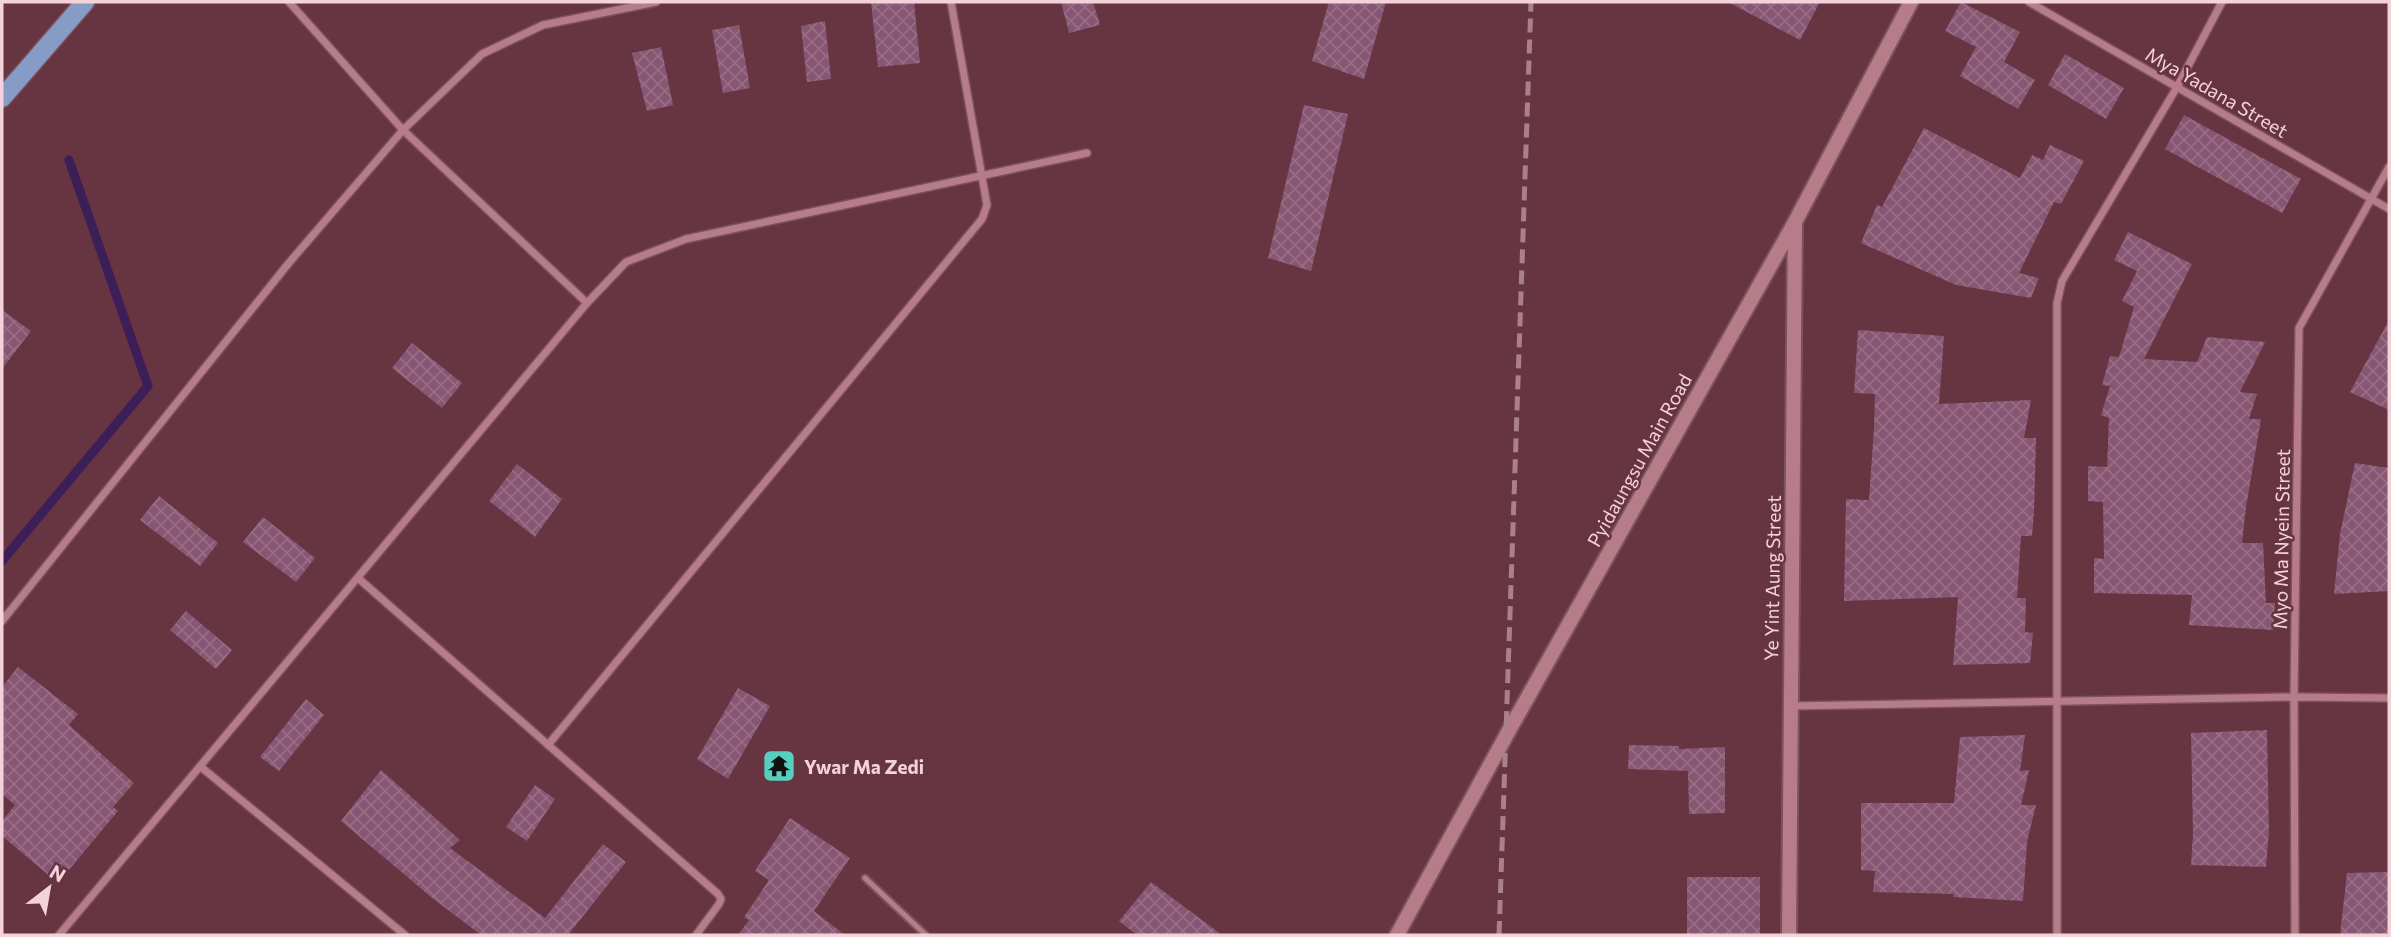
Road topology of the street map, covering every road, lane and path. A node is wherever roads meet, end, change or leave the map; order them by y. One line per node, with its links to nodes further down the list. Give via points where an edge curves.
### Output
1 (85, 2): 9 (main road)
2 (289, 2): 10 (street)
3 (656, 2): 10 (street, via 543,25 482,54)
4 (951, 2): 13 (street)
5 (1911, 2): 16 (main road, Pyidaungsu Main Road)
6 (2029, 2): 8 (street, Mya Yadana Street)
7 (2222, 2): 8 (street)
8 (2176, 87): 14 (street, Mya Yadana Street); 22 (street, via 2062,281 2057,303)
9 (2, 98)
10 (403, 130): 17 (street); 19 (street, via 288,264)
11 (1087, 153): 13 (street)
12 (2389, 167): 14 (street, Myo Ma Nyein Street)
13 (981, 176): 17 (street, via 686,239 626,262); 24 (street, via 987,205 982,219)
14 (2372, 199): 15 (street, Mya Yadana Street); 20 (street, Myo Ma Nyein Street, via 2300,328)
15 (2389, 209)
16 (1795, 222): 23 (main road, Ye Yint Aung Street); 31 (main road, Pyidaungsu Main Road)
17 (587, 303): 18 (street)
18 (358, 579): 24 (street); 25 (street)
19 (2, 621)
20 (2294, 697): 21 (street); 22 (street); 34 (street, Myo Ma Nyein Street)
21 (2389, 698)
22 (2057, 702): 23 (street); 33 (street)
23 (1790, 706): 32 (main road, Ye Yint Aung Street)
24 (548, 745): 29 (street, via 718,894 719,904)
25 (201, 767): 27 (street); 28 (street)
26 (865, 878): 30 (lane)
27 (59, 935)
28 (405, 935)
29 (696, 935)
30 (926, 935)
31 (1397, 935)
32 (1789, 935)
33 (2057, 935)
34 (2295, 935)

